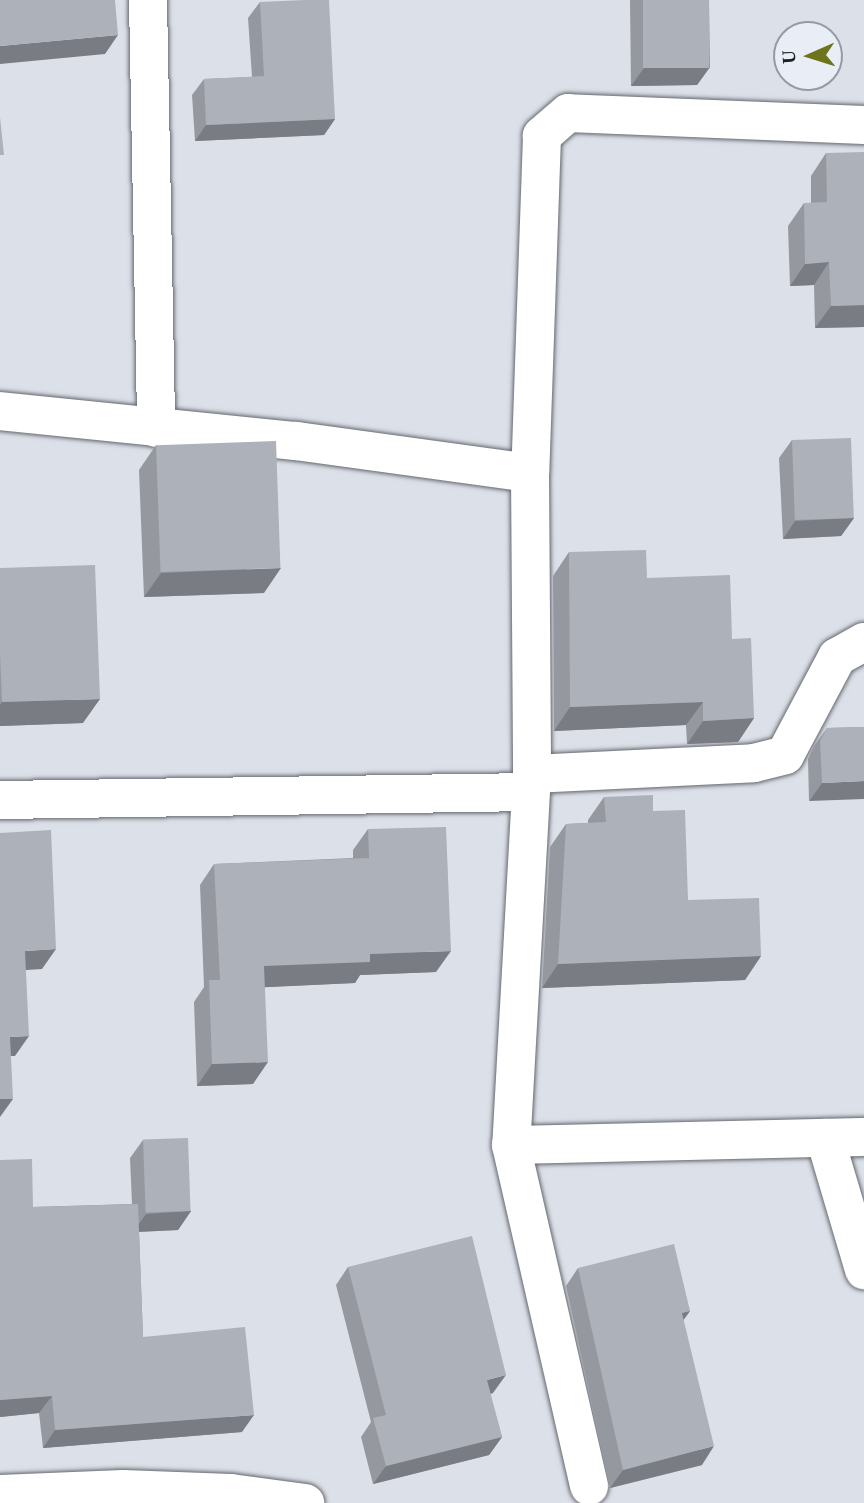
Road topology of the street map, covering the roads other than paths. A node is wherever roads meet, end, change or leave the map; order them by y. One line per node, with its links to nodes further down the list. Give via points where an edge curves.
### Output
1 (148, 0): 4 (street)
2 (864, 125): 5 (street, via 568,114 554,121 542,136 539,153)
3 (0, 411): 4 (street)
4 (156, 428): 5 (street, via 296,440)
5 (530, 473): 7 (street)
6 (864, 642): 7 (street, via 837,657 785,755 754,763)
7 (531, 783): 8 (street); 11 (street)
8 (0, 800)
9 (864, 1137): 10 (street)
10 (825, 1138): 11 (street); 12 (street)
11 (511, 1145): 13 (street)
12 (864, 1270)
13 (589, 1486)
14 (0, 1494): 15 (street, via 122,1489 230,1493)
15 (305, 1503)

